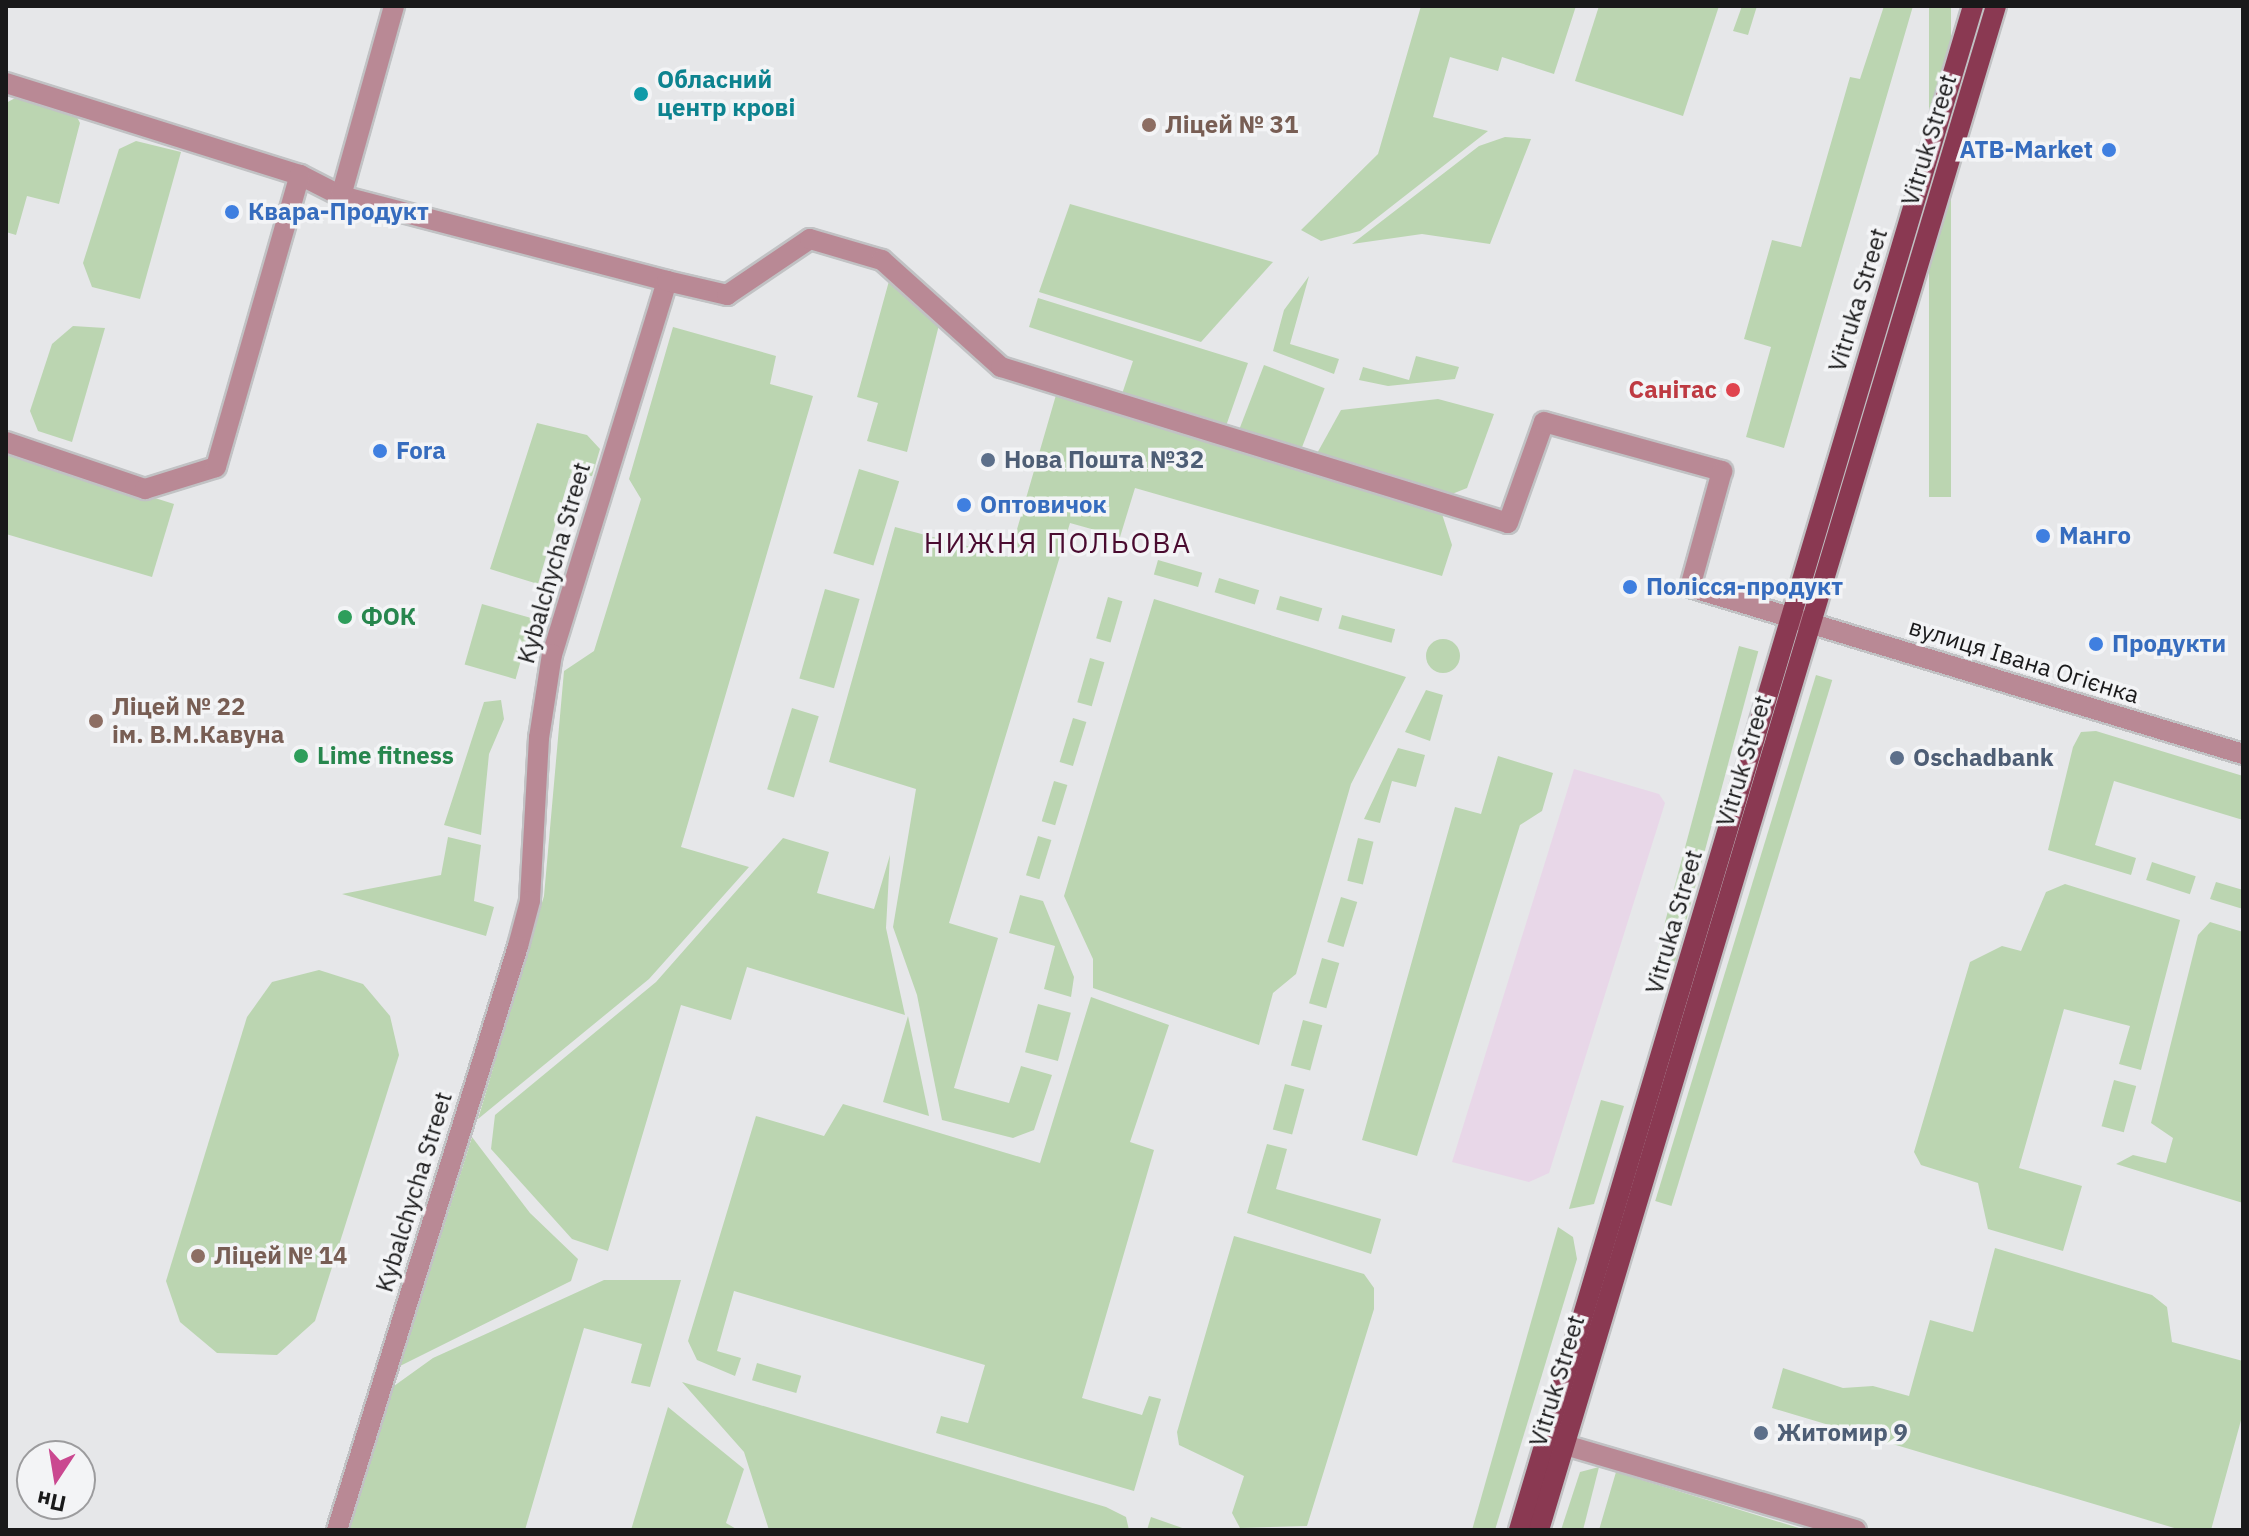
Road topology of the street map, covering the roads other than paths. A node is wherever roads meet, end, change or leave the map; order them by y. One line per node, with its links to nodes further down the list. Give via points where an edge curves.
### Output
1 (394, 6): 6 (street)
2 (1973, 6): 9 (main road, Vitruka Street)
3 (1996, 6): 10 (main road, Vitruk Street)
4 (6, 83): 5 (street)
5 (300, 175): 6 (street); 8 (street, via 216,467 145,489)
6 (341, 196): 7 (street)
7 (667, 281): 9 (street, вулиця Івана Огієнка, via 727,295 810,239 882,260 1001,367 1508,523 1544,422 1722,471 1690,587); 13 (street, Kybalchycha Street, via 552,654 539,738 530,901)
8 (6, 442)
9 (1790, 617): 10 (street, вулиця Івана Огієнка); 14 (main road, Vitruka Street)
10 (1812, 624): 11 (street, вулиця Івана Огієнка); 12 (main road, Vitruk Street)
11 (2243, 754)
12 (1565, 1445): 15 (main road, Vitruk Street); 16 (street)
13 (337, 1530)
14 (1519, 1530)
15 (1539, 1530)
16 (1856, 1530)

